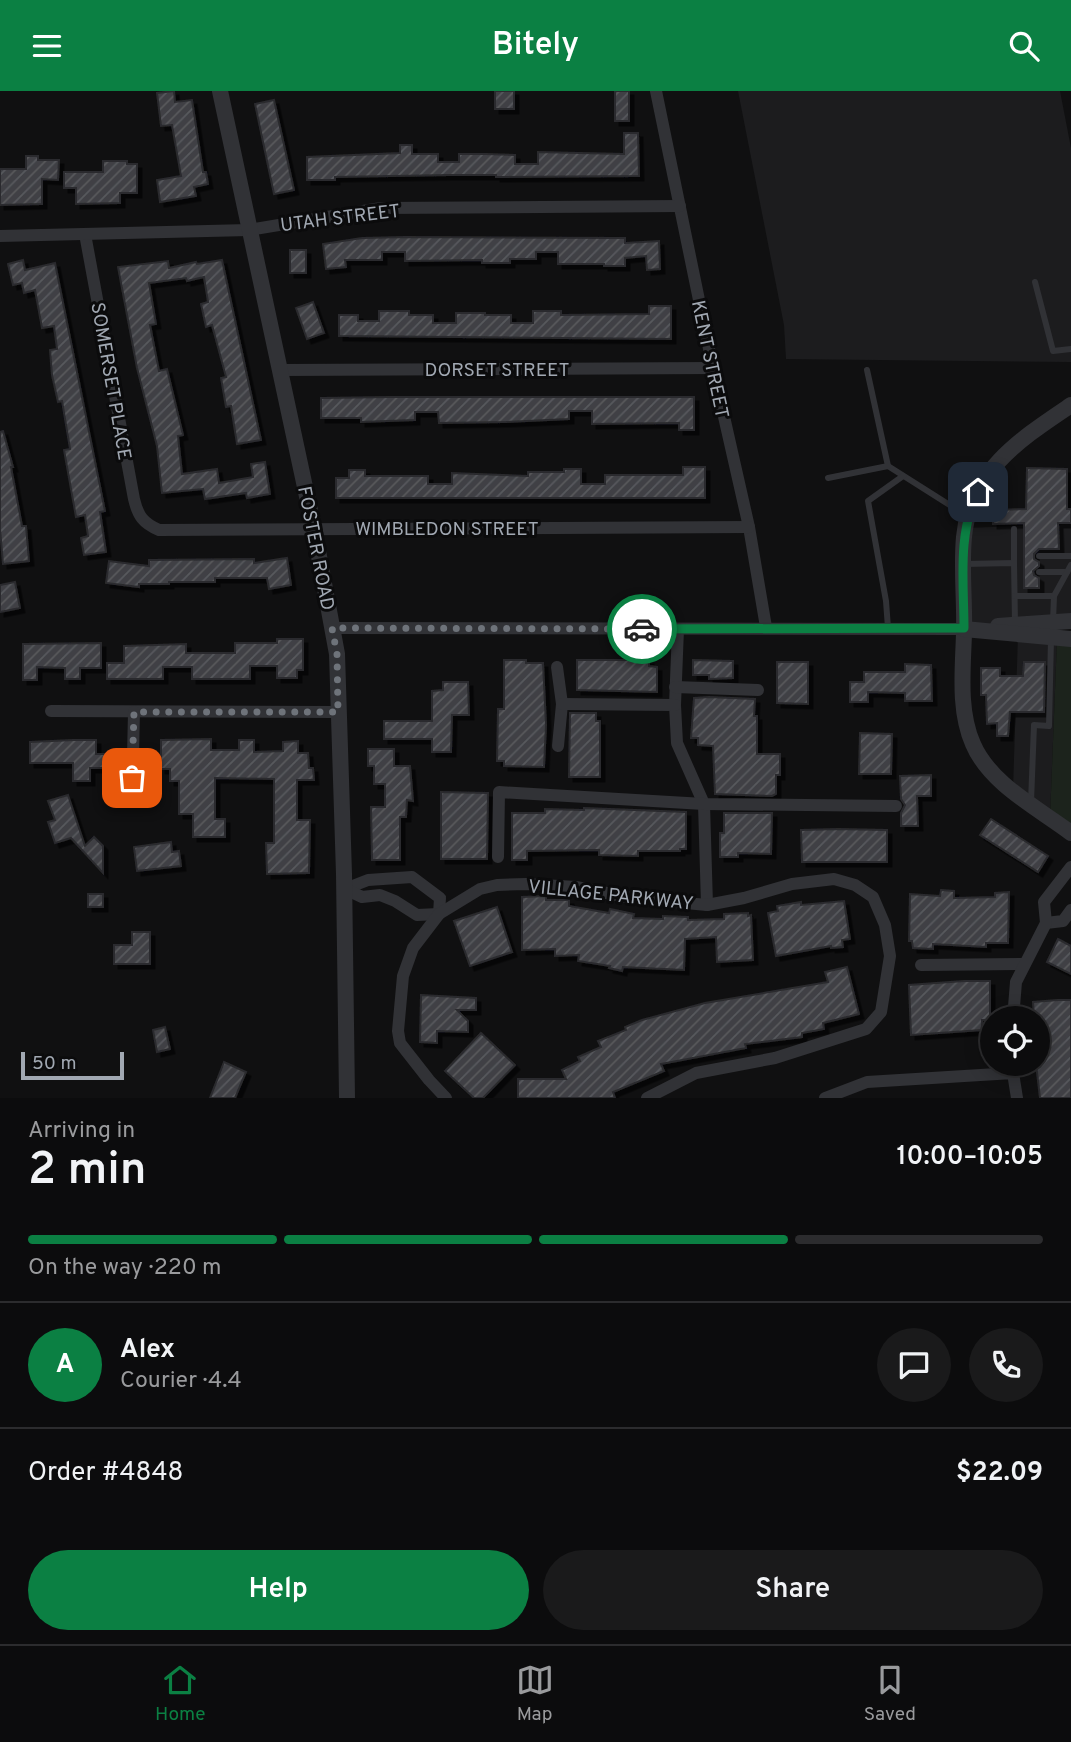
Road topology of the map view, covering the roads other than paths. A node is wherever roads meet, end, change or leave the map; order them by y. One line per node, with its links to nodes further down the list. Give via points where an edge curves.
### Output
1 (220, 91): 4 (street, FOSTER ROAD)
2 (656, 91): 3 (street, KENT STREET)
3 (680, 206): 4 (street, UTAH STREET, via 381,208); 9 (street, KENT STREET)
4 (249, 230): 5 (street, UTAH STREET); 10 (street, FOSTER ROAD)
5 (85, 234): 6 (street, UTAH STREET); 17 (street, SOMERSET PLACE, via 134,499)
6 (0, 236)
7 (1035, 282): 8 (lane, via 1054,351)
8 (1071, 349)
9 (713, 368): 10 (street, DORSET STREET); 18 (street, KENT STREET)
10 (281, 370): 19 (street, FOSTER ROAD)
11 (867, 370): 13 (lane)
12 (1071, 405): 16 (street, via 1001,456)
13 (888, 466): 14 (lane); 15 (lane)
14 (903, 476): 16 (lane); 37 (lane, via 868,501)
15 (828, 478)
16 (968, 517): 25 (street)
17 (145, 524): 19 (street, WIMBLEDON STREET, via 159,530)
18 (749, 527): 19 (street, WIMBLEDON STREET); 35 (street, KENT STREET)
19 (314, 529): 36 (street, FOSTER ROAD)
20 (1014, 529): 24 (lane)
21 (1024, 556): 24 (lane)
22 (1039, 556): 23 (lane)
23 (1071, 556)
24 (1014, 560): 25 (lane); 30 (lane)
25 (964, 564): 38 (street)
26 (1071, 565): 29 (lane)
27 (1024, 572): 30 (lane)
28 (1039, 572): 29 (lane)
29 (1067, 572): 32 (lane)
30 (1014, 573): 31 (lane)
31 (1015, 596): 32 (lane); 40 (lane)
32 (1054, 596): 34 (lane)
33 (1071, 621): 34 (street)
34 (1053, 622): 40 (street); 41 (lane)
35 (766, 627): 37 (street); 39 (street)
36 (332, 628): 39 (street); 50 (street, FOSTER ROAD)
37 (888, 628): 38 (street)
38 (964, 628): 40 (street); 54 (street, via 962,694 973,744 988,769)
39 (678, 629): 44 (street)
40 (1014, 629): 41 (street)
41 (1051, 639): 42 (street); 54 (lane, via 1049,726 1034,725)
42 (1071, 639)
43 (557, 667): 46 (street)
44 (675, 687): 45 (street); 47 (street)
45 (758, 690)
46 (562, 704): 47 (street); 51 (street)
47 (674, 705): 53 (street, via 677,743)
48 (51, 711): 49 (street)
49 (134, 712): 50 (street); 52 (street)
50 (338, 712): 59 (street, FOSTER ROAD)
51 (558, 746)
52 (132, 800)
53 (704, 804): 55 (street); 57 (street, via 499,792); 60 (street)
54 (1031, 804): 56 (street)
55 (896, 806)
56 (1071, 833)
57 (498, 857)
58 (1071, 867): 63 (street, via 1044,902)
59 (345, 889): 62 (street, via 362,897 380,895 416,915); 62 (street, via 368,880 412,877 440,898); 69 (street, FOSTER ROAD)
60 (707, 905): 62 (street, VILLAGE PARKWAY, via 576,887 516,884 480,889); 71 (street, VILLAGE PARKWAY, via 802,883 834,879 855,885 873,897 885,925 890,956 881,1012 866,1029 775,1058 696,1073)
61 (1071, 910): 63 (street, via 1063,921)
62 (439, 915): 70 (street, VILLAGE PARKWAY, via 412,948 403,977 398,1031 405,1052)
63 (1046, 923): 64 (street)
64 (1024, 964): 65 (street); 66 (street, via 1016,982)
65 (920, 965)
66 (1014, 1006)
67 (980, 1071): 72 (street, via 867,1082)
68 (1015, 1076): 73 (street)
69 (347, 1098)
70 (446, 1098)
71 (647, 1098)
72 (825, 1098)
73 (1017, 1098)

